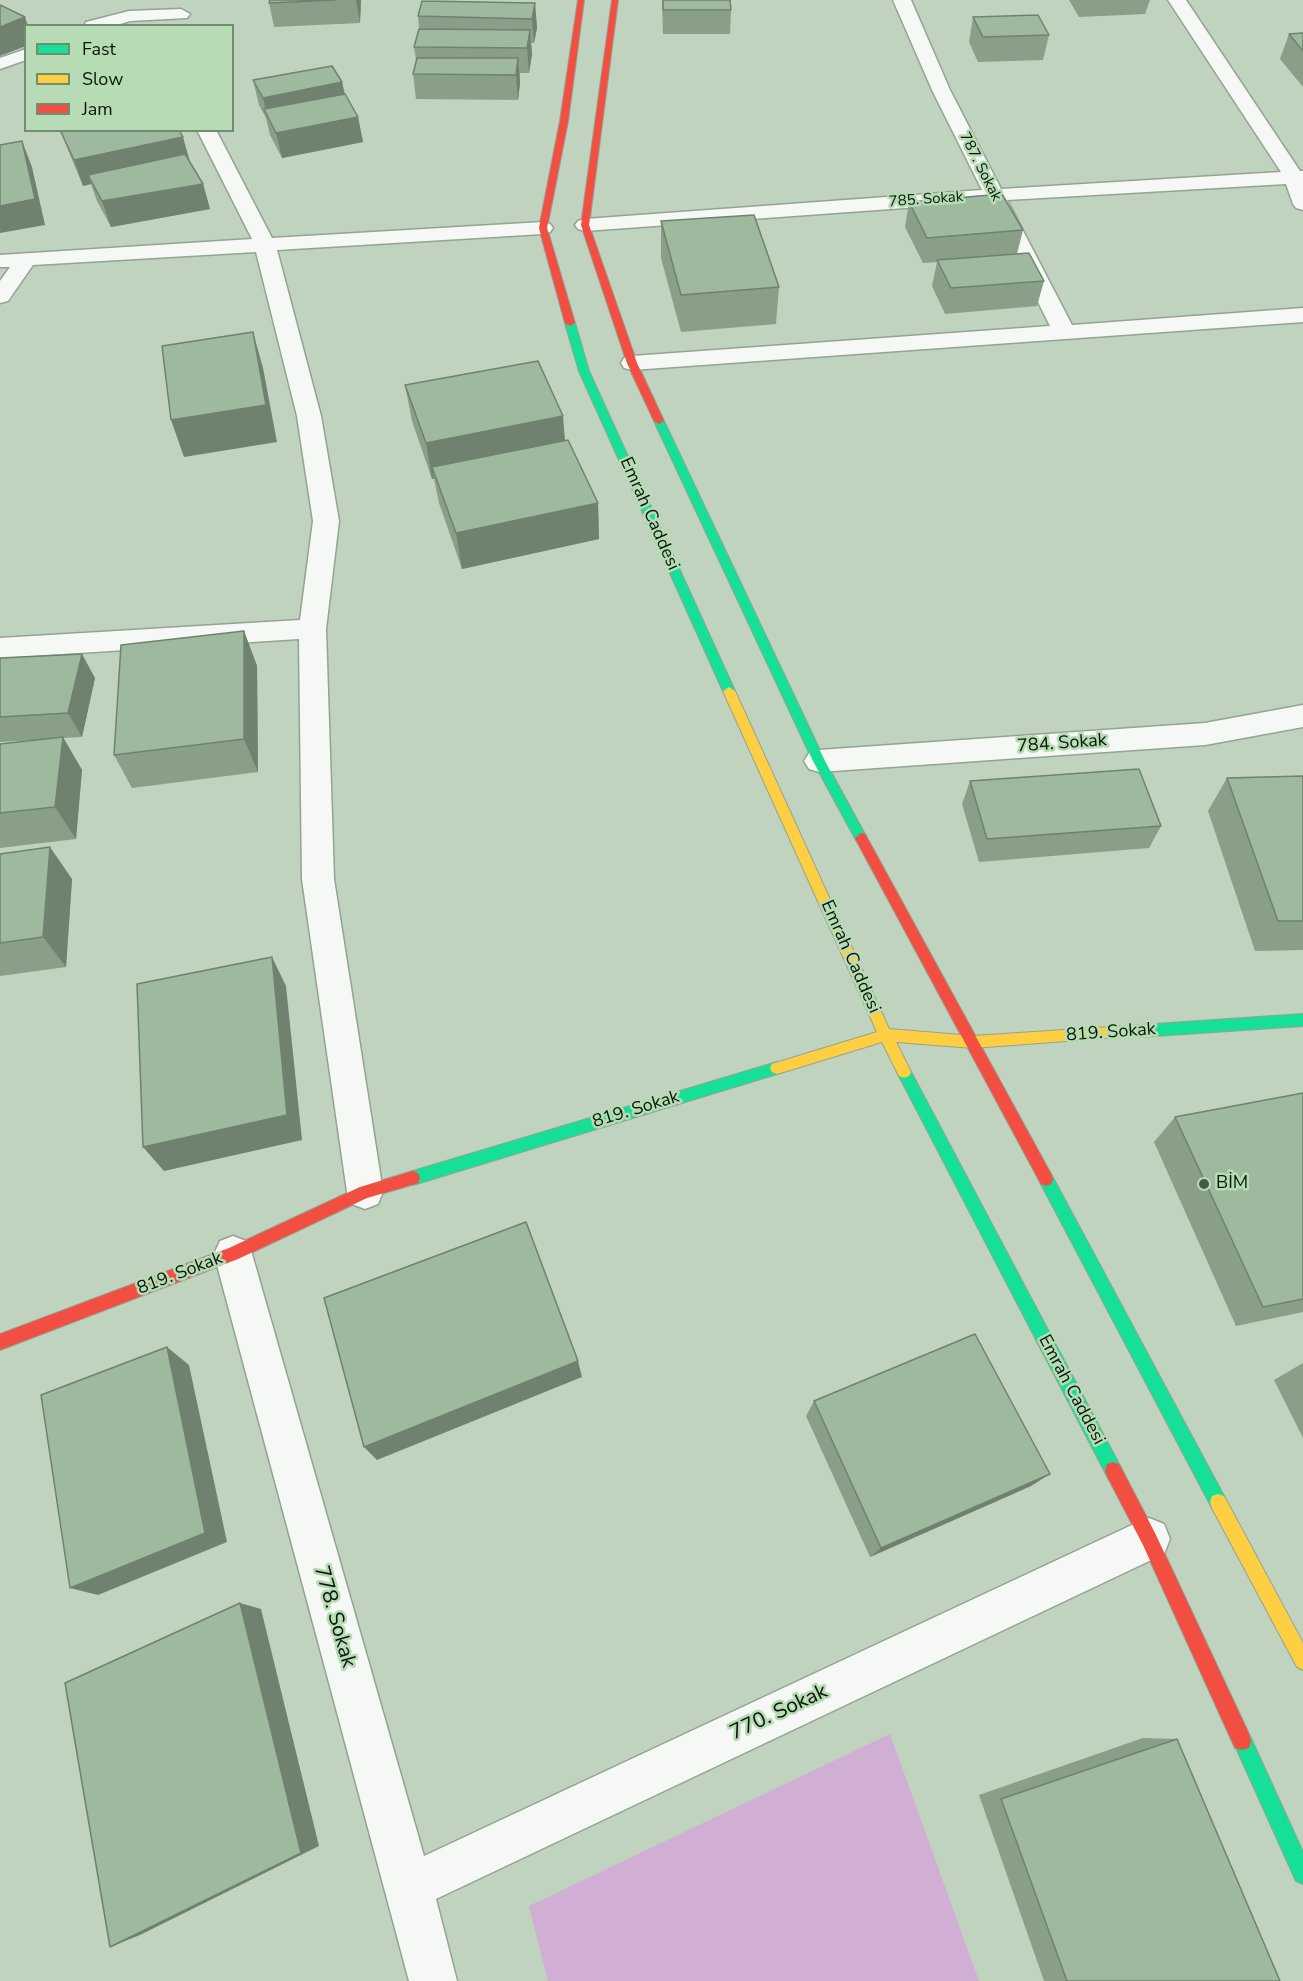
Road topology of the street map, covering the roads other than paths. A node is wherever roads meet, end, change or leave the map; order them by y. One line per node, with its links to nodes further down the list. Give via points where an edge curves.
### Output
1 (581, 0): 14 (street, Emrah Caddesi, via 564,121)
2 (615, 0): 13 (street)
3 (902, 0): 11 (street, 787. Sokak, via 941,90)
4 (1177, 0): 10 (street)
5 (182, 13): 6 (street, via 129,16)
6 (99, 24)
7 (24, 55): 8 (street)
8 (0, 64)
9 (207, 132): 15 (street)
10 (1299, 177): 11 (street, 785. Sokak); 12 (street, via 1296,189)
11 (995, 195): 13 (street, 785. Sokak); 20 (street, 787. Sokak)
12 (1303, 204)
13 (585, 225): 21 (street)
14 (543, 228): 15 (street); 27 (street, Emrah Caddesi, via 584,371)
15 (265, 246): 16 (street); 22 (street, via 309,416 326,521)
16 (27, 259): 17 (street); 18 (street)
17 (0, 261)
18 (0, 296)
19 (1303, 315): 20 (street)
20 (1064, 331): 21 (street)
21 (632, 363): 25 (street)
22 (312, 629): 23 (street); 29 (street, via 318,879)
23 (0, 648)
24 (1303, 716): 25 (street, 784. Sokak, via 1205,734)
25 (819, 761): 28 (street)
26 (1303, 1020): 28 (street, 819. Sokak)
27 (885, 1035): 28 (street, 819. Sokak); 29 (street, 819. Sokak); 32 (street, Emrah Caddesi)
28 (973, 1042): 33 (street)
29 (365, 1192): 30 (street, 819. Sokak)
30 (233, 1254): 31 (street, 819. Sokak); 35 (street, 778. Sokak)
31 (0, 1342)
32 (1149, 1539): 34 (street, Emrah Caddesi); 35 (street, 770. Sokak)
33 (1303, 1661)
34 (1303, 1874)
35 (410, 1887): 36 (street, 778. Sokak)
36 (433, 1981)

